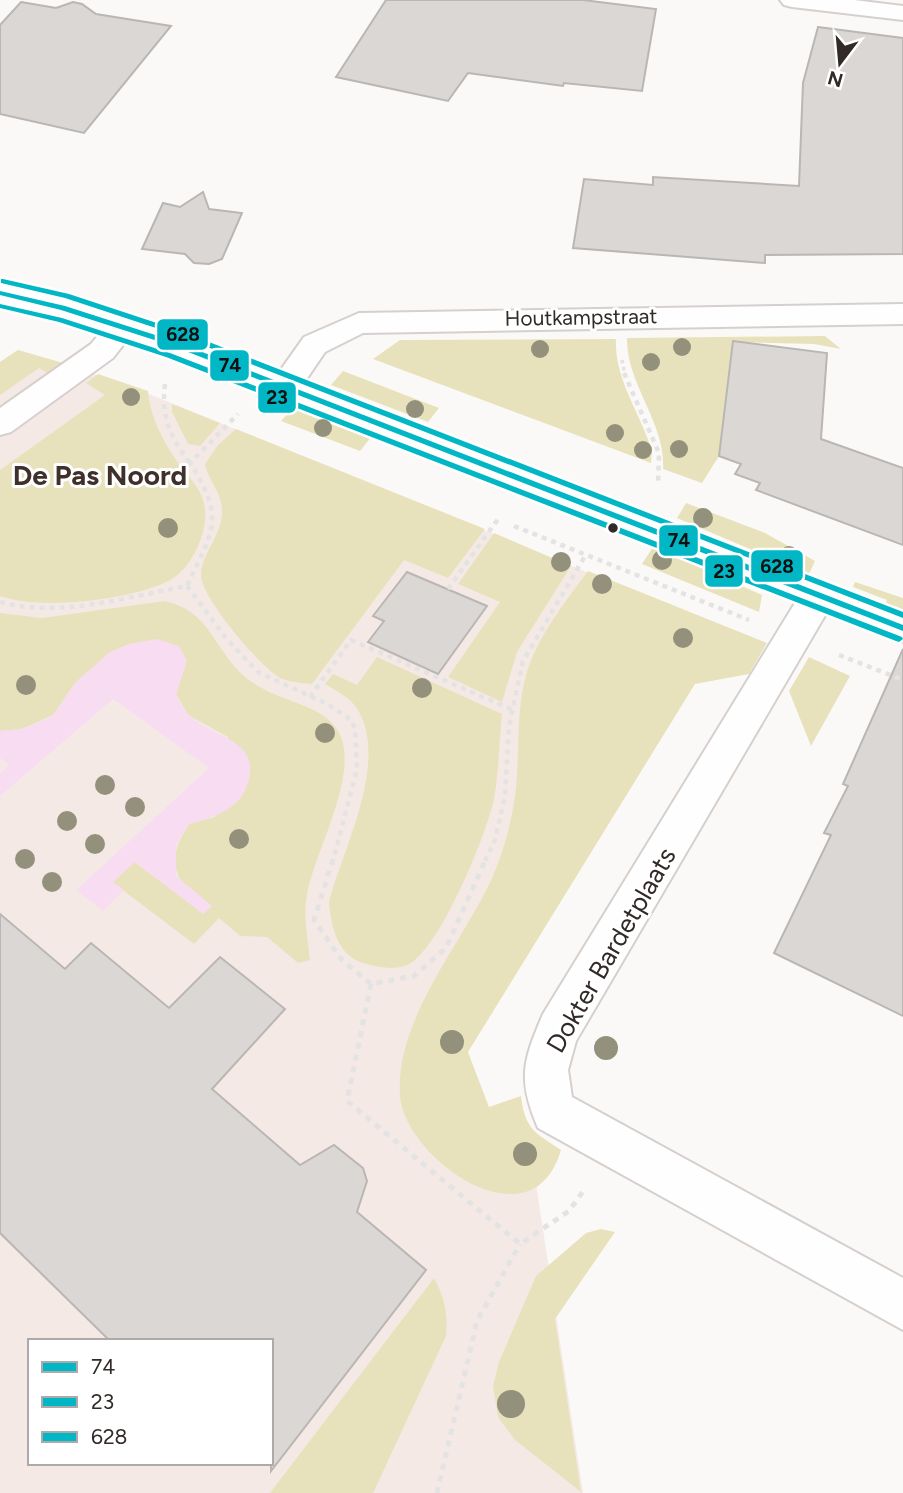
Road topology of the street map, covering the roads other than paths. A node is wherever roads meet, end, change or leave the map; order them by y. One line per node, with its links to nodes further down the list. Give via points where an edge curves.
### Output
1 (792, 0): 2 (street)
2 (903, 13)
3 (0, 293): 5 (street)
4 (903, 314): 6 (street, Houtkampstraat, via 359,323 307,349)
5 (122, 327): 6 (street); 7 (street, via 103,351)
6 (286, 385): 8 (street)
7 (0, 424)
8 (819, 595): 9 (street); 10 (street, Dokter Bardetplaats, via 566,1018 548,1056 544,1086 554,1112)
9 (903, 628)
10 (903, 1305)

